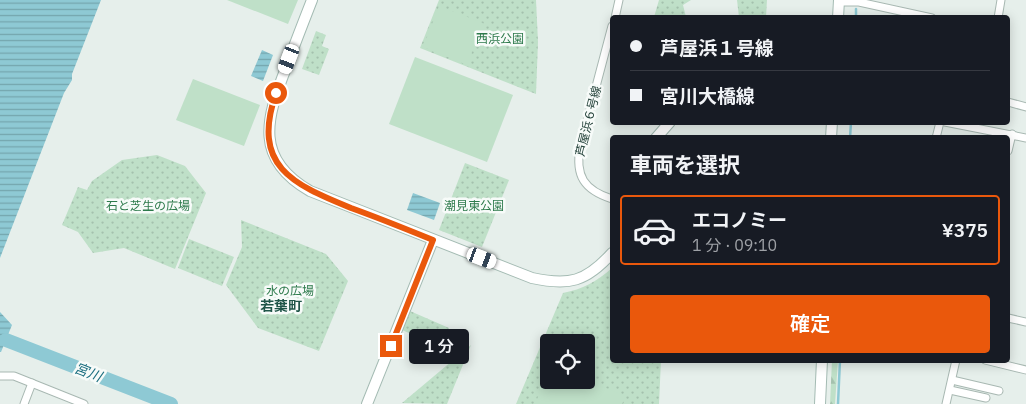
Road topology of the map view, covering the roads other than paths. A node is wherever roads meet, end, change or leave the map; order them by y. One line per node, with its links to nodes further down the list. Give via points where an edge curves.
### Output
1 (312, 0): 19 (street, via 270,109 268,132 275,159 283,171 310,191)
2 (619, 0): 5 (street)
3 (1001, 0): 8 (street)
4 (839, 1): 6 (street); 7 (street)
5 (616, 15)
6 (838, 15)
7 (918, 15)
8 (998, 15)
9 (610, 34): 18 (street, 芦屋浜６号線, via 580,147 578,167 590,188)
10 (1010, 102): 11 (street)
11 (1026, 106)
12 (667, 125): 15 (street)
13 (976, 125): 14 (street)
14 (1012, 134): 16 (street); 17 (street)
15 (659, 135)
16 (1026, 138)
17 (1010, 142)
18 (610, 198)
19 (433, 240): 20 (street, via 532,278 555,283 584,277); 36 (street)
20 (610, 255)
21 (1010, 318): 22 (street)
22 (1026, 322)
23 (822, 363): 37 (street)
24 (955, 363): 28 (street)
25 (997, 363): 26 (street)
26 (1026, 370)
27 (0, 376): 29 (street, via 14,376)
28 (952, 380): 30 (street); 31 (street)
29 (32, 383): 33 (street); 34 (street)
30 (950, 390): 32 (street); 38 (street)
31 (998, 391)
32 (986, 398)
33 (72, 402): 35 (street)
34 (24, 404)
35 (84, 404)
36 (367, 404)
37 (820, 404)
38 (946, 404)

